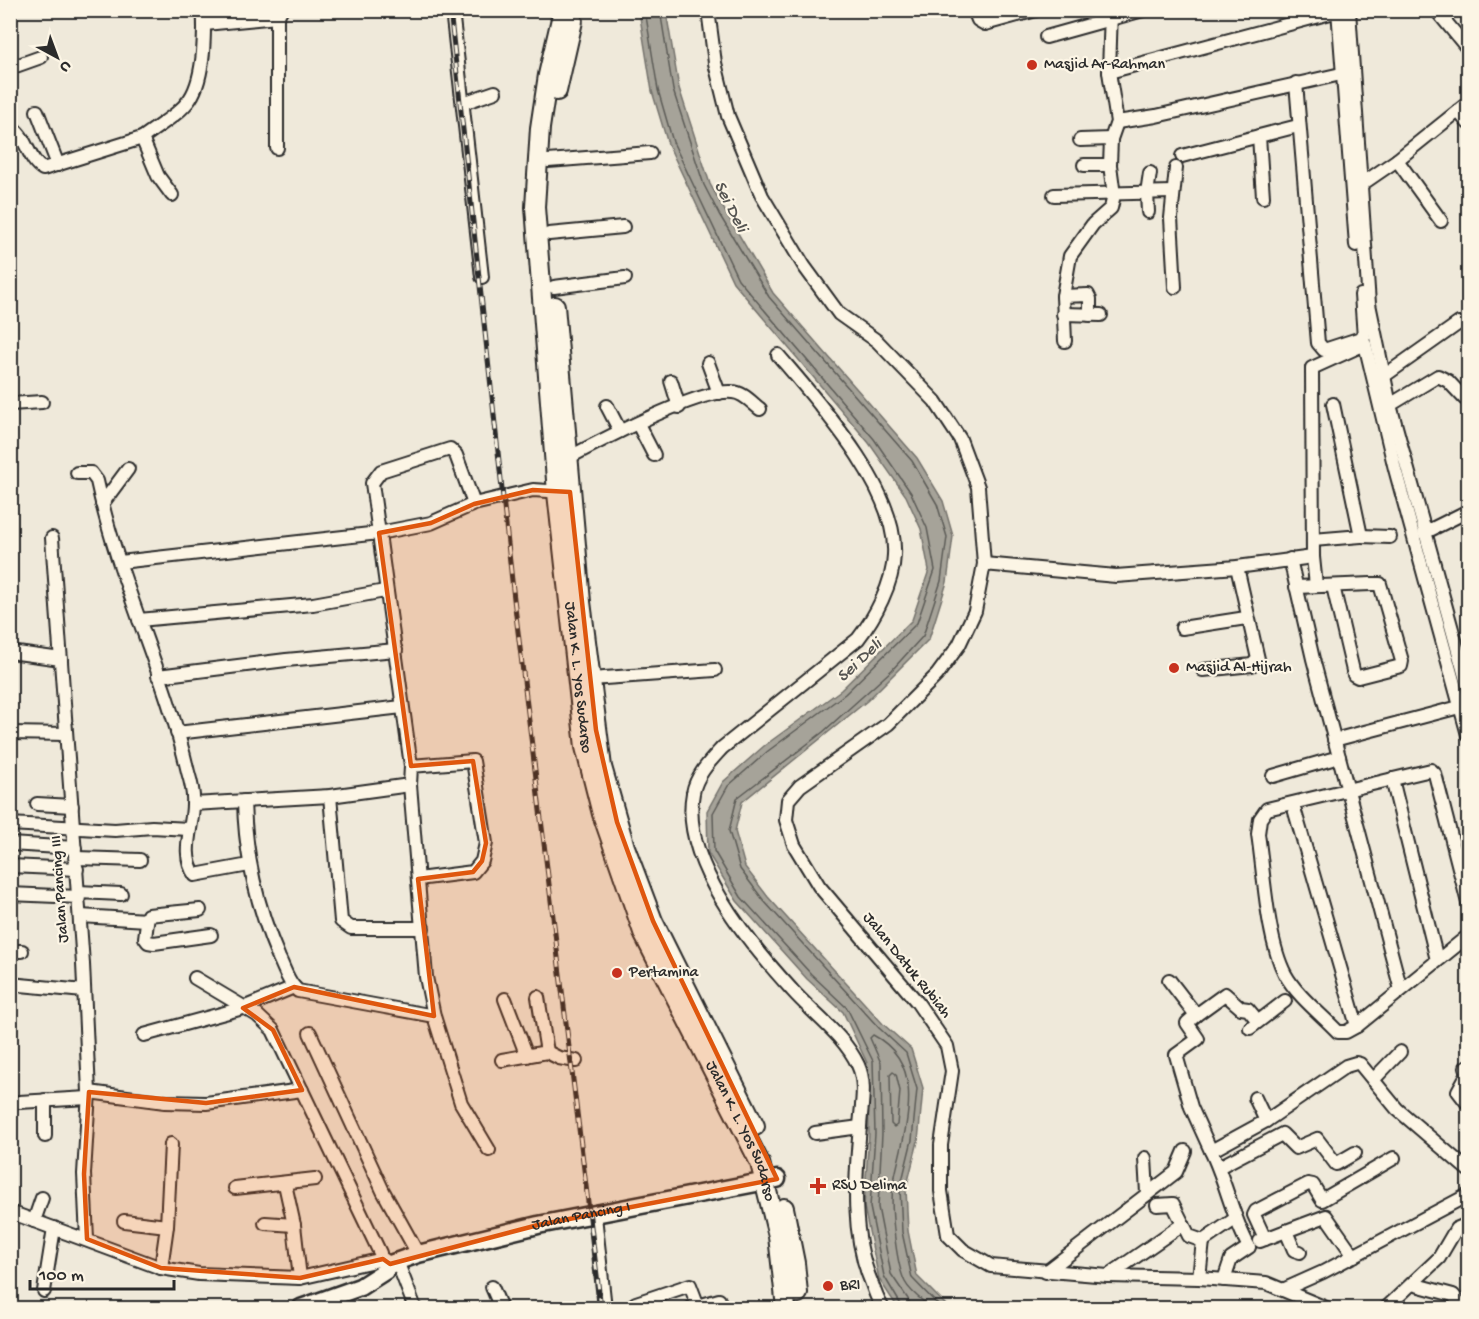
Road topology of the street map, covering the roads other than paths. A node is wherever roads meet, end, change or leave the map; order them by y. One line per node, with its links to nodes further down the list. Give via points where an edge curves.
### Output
1 (203, 10): 14 (street)
2 (452, 10): 23 (street)
3 (563, 10): 80 (highway, Jalan K. L. Yos Sudarso, via 548,75 535,174 535,207)
4 (575, 10): 37 (highway, Jalan K. L. Yos Sudarso, via 557,89)
5 (708, 10): 93 (street, Jalan Datuk Rubiah, via 728,116 762,196 804,266 839,314 877,341 917,382 960,439 978,487)
6 (974, 10): 12 (street, via 978,20 985,24)
7 (1036, 10): 12 (street)
8 (1143, 10): 13 (street)
9 (1437, 10): 16 (street)
10 (1342, 11): 19 (street); 20 (street); 42 (street)
11 (279, 14): 14 (street); 34 (street)
12 (1007, 15)
13 (1111, 15): 15 (street); 19 (street)
14 (205, 24): 31 (street, via 197,90 178,111)
15 (1046, 37)
16 (1468, 49)
17 (41, 57): 18 (street)
18 (10, 68)
19 (1109, 72): 26 (street)
20 (1341, 74): 21 (street); 28 (street, via 1364,338 1328,351 1318,343)
21 (1296, 83): 26 (street); 28 (street)
22 (495, 93): 23 (street)
23 (463, 103): 53 (street)
24 (1463, 107): 27 (street); 36 (street)
25 (38, 111): 38 (street)
26 (1118, 122): 32 (street)
27 (1468, 123)
28 (1298, 126): 30 (street)
29 (10, 127): 38 (street, via 20,134 40,168)
30 (1259, 136): 43 (street, via 1179,162); 48 (street)
31 (142, 138): 38 (street); 45 (street, via 158,176)
32 (1111, 139): 33 (street); 40 (street)
33 (1080, 140)
34 (277, 148)
35 (650, 153): 37 (street)
36 (1397, 160): 42 (street); 50 (street)
37 (548, 161): 52 (highway, Jalan K. L. Yos Sudarso)
38 (58, 165)
39 (1084, 165): 40 (street)
40 (1110, 165): 47 (street)
41 (1150, 173): 44 (street)
42 (1362, 184): 63 (street, via 1366,281)
43 (1172, 192): 44 (street); 56 (street)
44 (1147, 193): 47 (street); 49 (street)
45 (172, 195)
46 (1054, 195): 47 (street)
47 (1114, 195): 57 (street, via 1111,208 1093,224 1071,256)
48 (1263, 197)
49 (1148, 212)
50 (1441, 221)
51 (623, 227): 52 (street)
52 (549, 234): 55 (highway, Jalan K. L. Yos Sudarso)
53 (482, 277)
54 (625, 278): 55 (street)
55 (554, 286): 77 (highway, Jalan K. L. Yos Sudarso)
56 (1175, 287)
57 (1063, 296): 58 (street); 58 (street, via 1088,295 1096,315)
58 (1063, 314): 60 (street)
59 (1459, 323): 63 (street)
60 (1065, 341)
61 (778, 355): 178 (street, via 816,400 873,482 891,525 891,574 874,616 858,639 705,766 693,792 693,825 701,858 717,894 792,990 844,1043 859,1066 863,1090)
62 (708, 363): 65 (street)
63 (1384, 376): 70 (street)
64 (671, 381): 72 (street)
65 (719, 393): 72 (street); 73 (street, via 740,393)
66 (1465, 399): 70 (street, via 1438,376)
67 (42, 402): 68 (street)
68 (10, 404)
69 (1333, 404): 86 (street)
70 (1390, 405): 85 (street)
71 (607, 406): 75 (street)
72 (679, 407): 74 (street)
73 (760, 409)
74 (638, 424): 75 (street); 76 (street)
75 (620, 431): 77 (street)
76 (654, 455)
77 (568, 458): 80 (highway, Jalan K. L. Yos Sudarso)
78 (128, 469): 81 (street)
79 (77, 473): 81 (street, via 94,476)
80 (564, 492): 82 (street, via 533,490); 108 (highway, Jalan K. L. Yos Sudarso); 192 (highway, Jalan K. L. Yos Sudarso, via 585,747 602,813 644,935)
81 (102, 504): 92 (street)
82 (474, 504): 84 (street, via 431,523); 84 (street, via 456,455 445,449 375,477 372,497)
83 (1468, 511): 85 (street)
84 (379, 533): 92 (street); 98 (street)
85 (1424, 533): 109 (street)
86 (1361, 536): 87 (street); 89 (street)
87 (1390, 537)
88 (52, 538): 104 (street, Jalan Pancing III)
89 (1313, 540): 90 (street); 110 (street, via 1311,368 1365,344 1395,469)
90 (1313, 557): 91 (street); 95 (street)
91 (1290, 559): 94 (street); 97 (street)
92 (120, 562): 100 (street)
93 (984, 564): 94 (street, via 1116,576); 220 (street, Jalan Datuk Rubiah, via 975,612 960,645 937,675 888,724 800,786 788,800 786,820 794,845 819,886 917,1002 947,1046 952,1071 943,1126 941,1179 948,1235 981,1262)
94 (1236, 567): 99 (street)
95 (1316, 586): 96 (street); 97 (street)
96 (1333, 586): 96 (street, via 1354,675 1401,666 1380,584)
97 (1296, 587): 116 (street)
98 (385, 591): 100 (street, via 313,604); 102 (street)
99 (1246, 618): 101 (street); 106 (street, via 1258,655 1255,664)
100 (139, 620): 107 (street)
101 (1182, 627)
102 (396, 650): 107 (street); 111 (street)
103 (10, 652): 104 (street)
104 (61, 659): 114 (street, Jalan Pancing III)
105 (715, 670): 108 (street)
106 (1203, 670)
107 (158, 676): 113 (street)
108 (591, 679): 192 (highway, Jalan K. L. Yos Sudarso, via 602,767 625,847 653,921 769,1154)
109 (1468, 687)
110 (1465, 705): 115 (street); 116 (street)
111 (402, 707): 113 (street); 118 (street)
112 (10, 733): 114 (street)
113 (177, 733): 126 (street)
114 (66, 734): 128 (street, Jalan Pancing III)
115 (1468, 735)
116 (1334, 740): 117 (street)
117 (1339, 757): 119 (street); 122 (street)
118 (411, 766): 121 (street); 137 (street, via 473,761 486,843 483,861 473,872)
119 (1273, 776)
120 (1392, 779): 122 (street); 141 (street, via 1428,769 1434,773); 148 (street)
121 (410, 785): 123 (street); 137 (street)
122 (1349, 789): 127 (street); 153 (street)
123 (330, 796): 124 (street); 145 (street, via 341,921 351,928)
124 (244, 801): 126 (street); 135 (street)
125 (37, 804): 128 (street)
126 (193, 804): 131 (street)
127 (1293, 805): 161 (street); 161 (street, via 1264,812 1258,834 1281,964 1299,992 1338,1032)
128 (72, 806): 130 (street, Jalan Pancing III)
129 (10, 824): 130 (street)
130 (74, 828): 131 (street); 133 (street, Jalan Pancing III)
131 (189, 829): 135 (street, via 189,866 195,874)
132 (10, 844): 133 (street)
133 (76, 858): 134 (street); 136 (street); 140 (street, Jalan Pancing III)
134 (140, 860)
135 (249, 865): 152 (street, via 271,938)
136 (10, 866)
137 (418, 879): 145 (street)
138 (10, 894): 140 (street)
139 (121, 894): 140 (street)
140 (79, 895): 143 (street, Jalan Pancing III)
141 (1468, 903)
142 (200, 910): 144 (street, via 148,915)
143 (80, 916): 144 (street); 154 (street, Jalan Pancing III)
144 (147, 920): 146 (street, via 145,938 151,943)
145 (423, 928): 160 (street, via 426,977)
146 (211, 934)
147 (1468, 936): 148 (street)
148 (1437, 960): 153 (street)
149 (195, 978): 158 (street)
150 (1168, 980): 159 (street)
151 (10, 984): 154 (street)
152 (294, 987): 158 (street); 160 (street, via 298,991)
153 (1401, 990): 161 (street)
154 (84, 991): 172 (street, Jalan Pancing III)
155 (538, 997): 164 (street)
156 (505, 999): 166 (street)
157 (1285, 1001): 159 (street, via 1254,1024 1248,1009 1225,994)
158 (243, 1008): 163 (street); 171 (street, via 273,1030)
159 (1197, 1015): 184 (street, via 1187,1023 1198,1039 1176,1055 1191,1107)
160 (434, 1016): 182 (street, via 462,1103)
161 (1357, 1026)
162 (310, 1033): 216 (street, via 383,1191)
163 (144, 1035)
164 (548, 1052): 166 (street); 168 (street)
165 (1400, 1052): 170 (street)
166 (527, 1056): 167 (street)
167 (502, 1060)
168 (576, 1060)
169 (1466, 1066): 176 (street, via 1468,1073 1458,1091)
170 (1373, 1080): 177 (street, via 1360,1064 1352,1063); 189 (street, via 1397,1109)
171 (302, 1090): 172 (street, via 207,1102); 218 (street)
172 (88, 1095): 174 (street); 212 (street, Jalan Pancing III, via 84,1174)
173 (1255, 1098): 177 (street)
174 (45, 1100): 175 (street); 180 (street)
175 (19, 1101)
176 (1468, 1104)
177 (1266, 1120): 184 (street)
178 (860, 1127): 179 (street); 239 (street, via 855,1198 860,1258)
179 (815, 1133)
180 (45, 1136)
181 (171, 1144): 208 (street)
182 (489, 1150)
183 (1185, 1151): 195 (street, via 1176,1172)
184 (1211, 1151): 188 (street)
185 (1355, 1153): 188 (street, via 1336,1164 1317,1139 1296,1148 1282,1134)
186 (1145, 1158): 195 (street)
187 (1394, 1158): 211 (street, via 1322,1200 1308,1184 1256,1211 1254,1215)
188 (1219, 1167): 201 (street)
189 (1468, 1169): 190 (street)
190 (1468, 1177)
191 (315, 1179): 193 (street)
192 (771, 1180): 200 (main road, Jalan Pancing I); 237 (highway, Jalan K. L. Yos Sudarso); 238 (highway, Jalan K. L. Yos Sudarso, via 790,1233)
193 (285, 1184): 194 (street); 207 (street)
194 (235, 1188)
195 (1147, 1193): 220 (street)
196 (1468, 1195): 217 (street)
197 (42, 1198): 202 (street)
198 (1157, 1205): 205 (street, via 1173,1204)
199 (10, 1212): 202 (street, Jalan Pancing I)
200 (594, 1216): 216 (main road, Jalan Pancing I); 235 (street)
201 (1235, 1220): 213 (street); 214 (street)
202 (34, 1221): 209 (street, Jalan Pancing I)
203 (124, 1221): 208 (street)
204 (265, 1223): 207 (street)
205 (1182, 1224): 213 (street, via 1189,1236); 221 (street)
206 (1468, 1224): 225 (street, via 1456,1229 1439,1258)
207 (294, 1225): 222 (street)
208 (166, 1226): 219 (street)
209 (54, 1228): 212 (street, Jalan Pancing I); 228 (street)
210 (1286, 1231): 211 (street); 215 (street, via 1294,1250); 217 (street, via 1326,1216)
211 (1265, 1239): 214 (street)
212 (90, 1240): 219 (street, Jalan Pancing I)
213 (1203, 1241): 223 (street)
214 (1249, 1246): 224 (street, via 1231,1259)
215 (1300, 1252)
216 (418, 1254): 218 (main road, Jalan Pancing I)
217 (1354, 1256): 227 (street)
218 (389, 1259): 222 (street, Jalan Pancing I); 230 (main road, Jalan Pancing I, via 375,1279); 233 (street)
219 (161, 1268): 222 (street, Jalan Pancing I, via 199,1274)
220 (1046, 1272): 221 (street, Jalan Datuk Rubiah)
221 (1108, 1276): 223 (street, Jalan Datuk Rubiah)
222 (300, 1278)
223 (1199, 1278): 224 (street, Jalan Datuk Rubiah)
224 (1224, 1280): 227 (street, Jalan Datuk Rubiah, via 1266,1283)
225 (1412, 1284): 241 (street); 242 (street, via 1453,1295)
226 (492, 1287): 234 (street)
227 (1285, 1289): 240 (street, Jalan Datuk Rubiah)
228 (45, 1291)
229 (719, 1300): 231 (street)
230 (333, 1303): 232 (main road, Jalan Pancing I)
231 (694, 1307): 236 (street, via 690,1285)
232 (301, 1308)
233 (415, 1308)
234 (501, 1308)
235 (605, 1308)
236 (629, 1308)
237 (786, 1308)
238 (799, 1308)
239 (880, 1308)
240 (1326, 1308)
241 (1386, 1308)
242 (1464, 1308)

